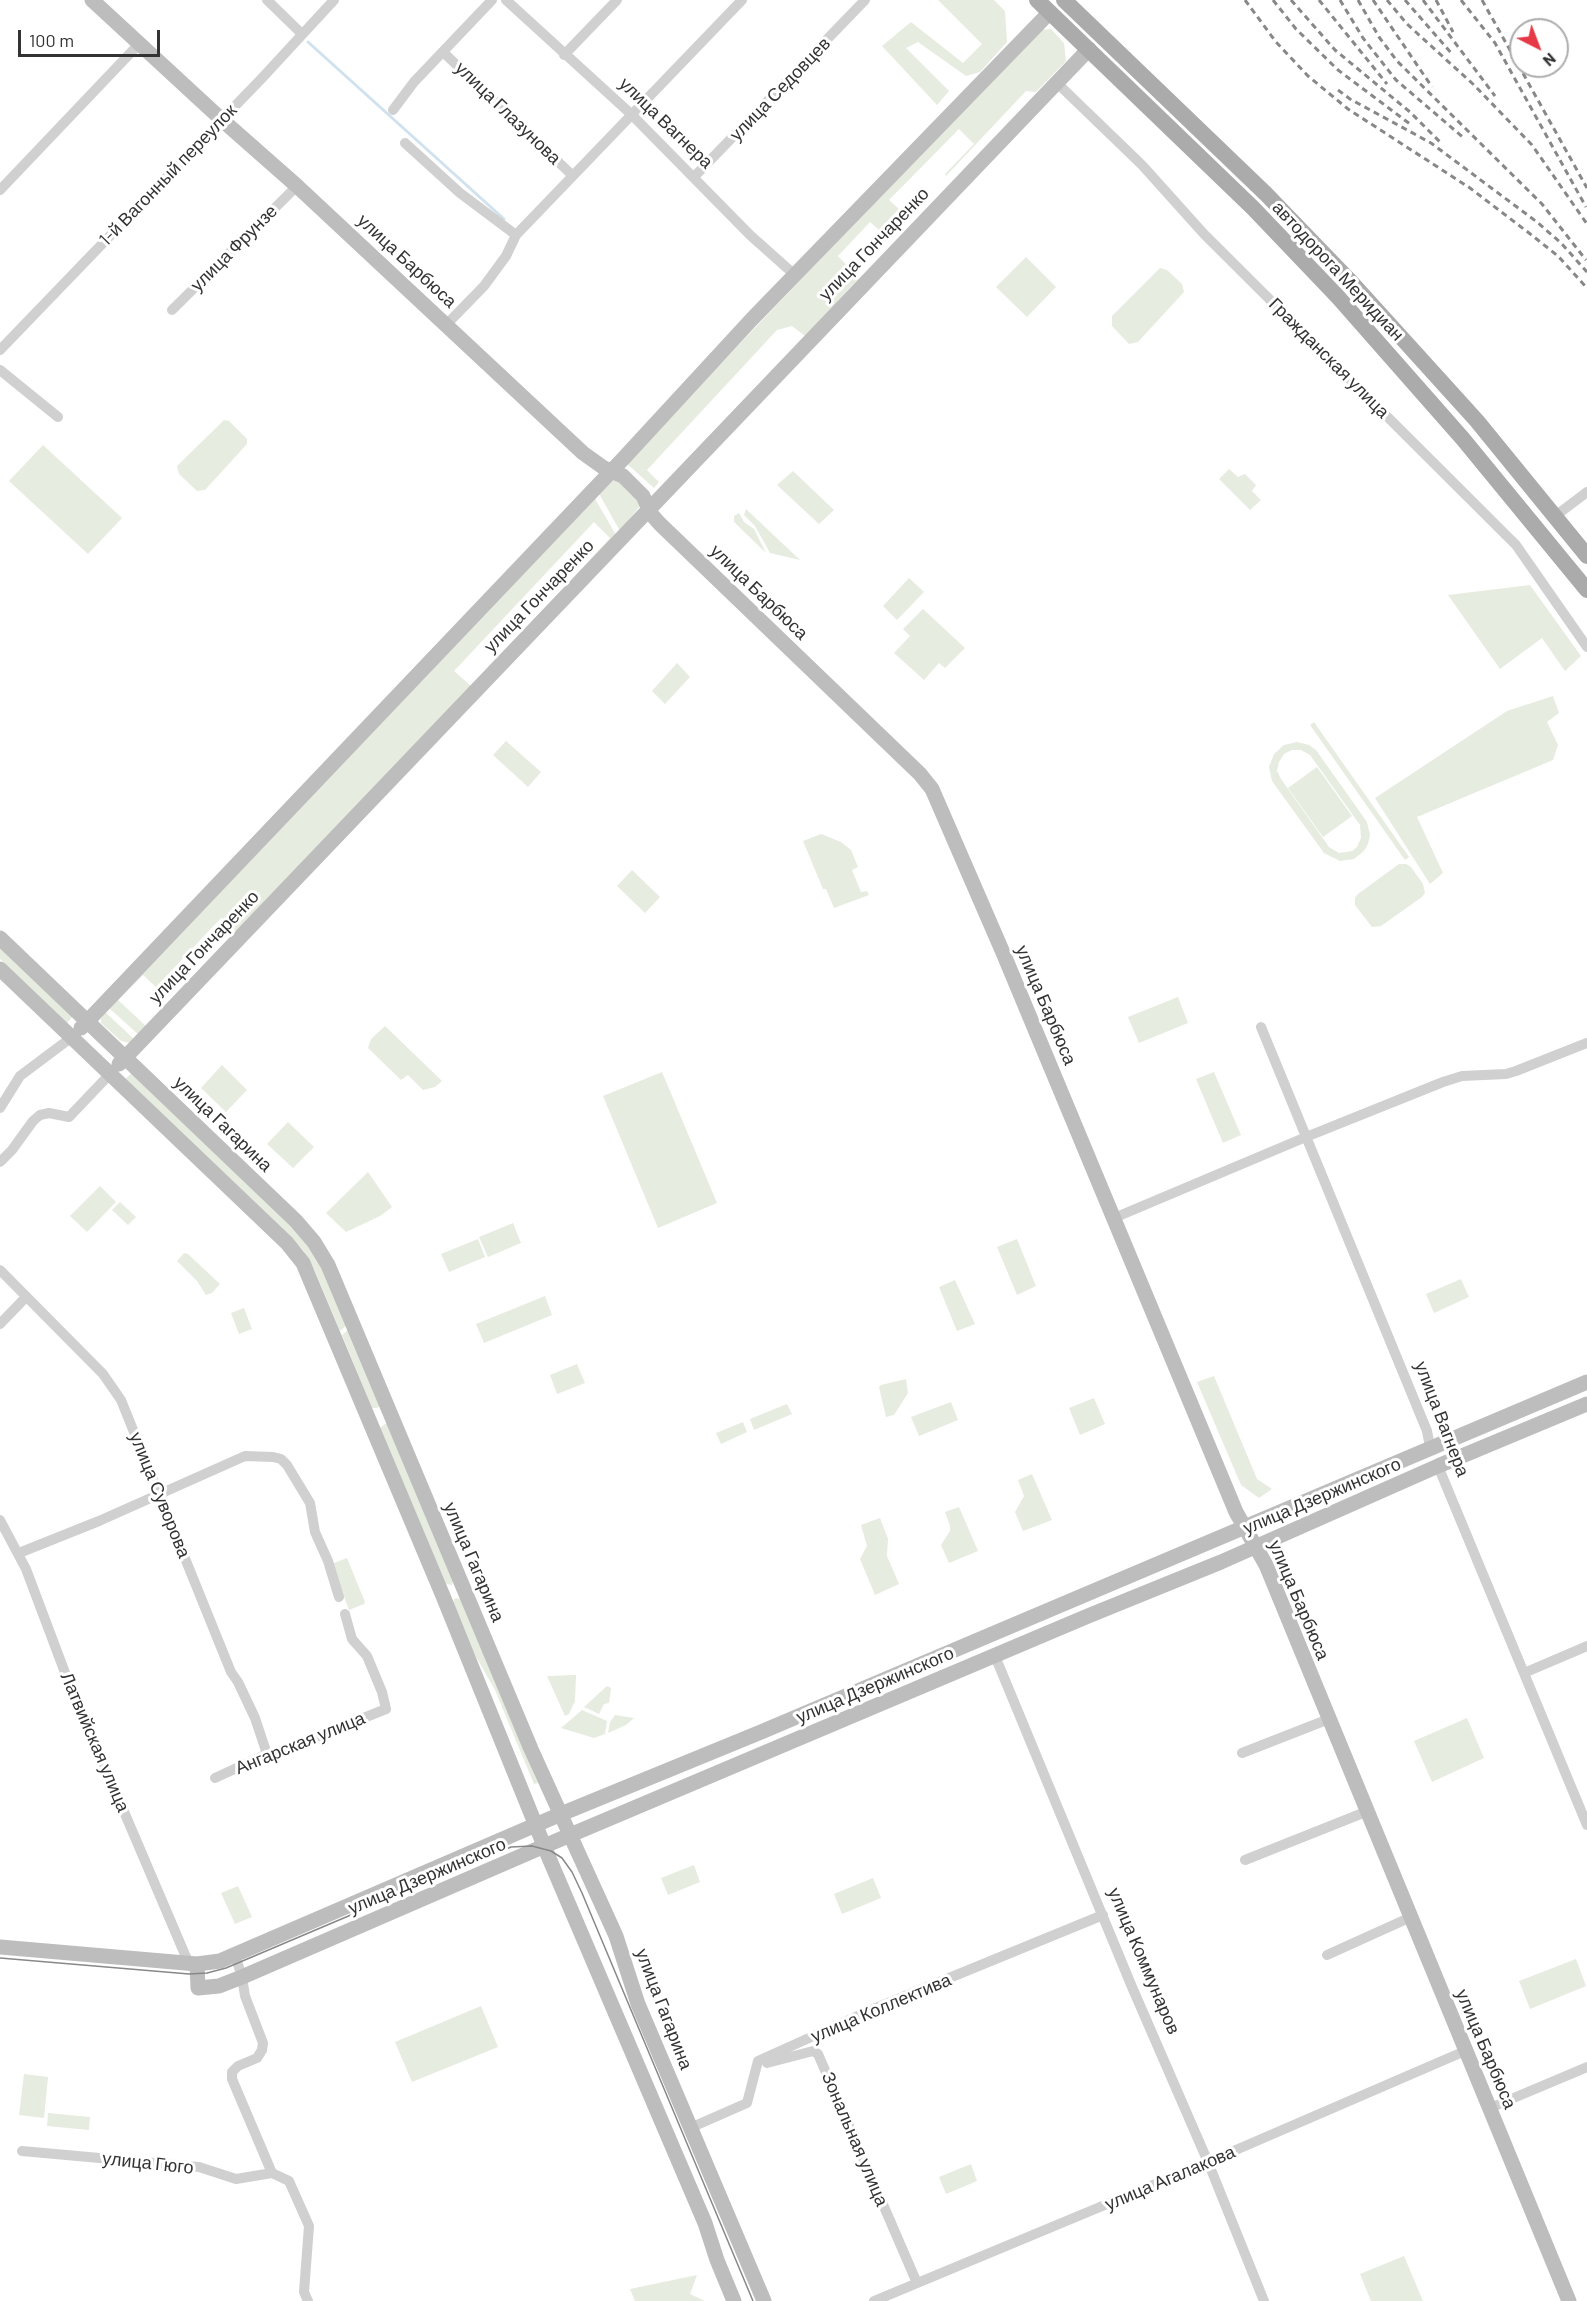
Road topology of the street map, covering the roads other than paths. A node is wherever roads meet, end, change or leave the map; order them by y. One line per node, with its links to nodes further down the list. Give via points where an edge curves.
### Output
1 (92, 0): 14 (main road, улица Барбюса)
2 (267, 0): 12 (street)
3 (334, 0): 12 (street, 1-й Вагонный переулок)
4 (492, 0): 16 (street)
5 (506, 0): 17 (street, улица Вагнера)
6 (617, 0): 17 (street)
7 (741, 0): 20 (street)
8 (865, 0): 24 (street, улица Седовцев)
9 (1036, 0): 11 (main road, автодорога Меридиан)
10 (1063, 0): 11 (main road, улица Гончаренко); 13 (main road, автодорога Меридиан)
11 (1050, 12): 15 (main road, автодорога Меридиан); 28 (main road, улица Гончаренко)
12 (302, 34): 21 (street, 1-й Вагонный переулок)
13 (1101, 35): 15 (main road, улица Гончаренко); 37 (main road, автодорога Меридиан, via 1352,283 1477,421)
14 (139, 44): 21 (main road, улица Барбюса); 26 (street)
15 (1089, 49): 18 (main road, улица Гончаренко); 39 (main road, автодорога Меридиан, via 1253,208 1338,297 1463,439)
16 (443, 52): 19 (street); 23 (street, улица Глазунова)
17 (564, 55): 20 (street, улица Вагнера)
18 (1056, 82): 36 (main road, улица Гончаренко); 40 (street, Гражданская улица, via 1516,545)
19 (393, 110)
20 (631, 114): 23 (street); 24 (street, улица Вагнера)
21 (221, 119): 25 (main road, улица Барбюса); 31 (street, 1-й Вагонный переулок)
22 (405, 143): 27 (street, via 460,193)
23 (572, 175): 27 (street)
24 (694, 177): 28 (street, улица Вагнера, via 750,236)
25 (297, 186): 29 (street, улица Фрунзе); 30 (main road, улица Барбюса)
26 (0, 190)
27 (516, 234): 30 (street, via 506,256 484,286)
28 (796, 276): 34 (main road, улица Гончаренко)
29 (172, 310)
30 (446, 325): 34 (main road, улица Барбюса, via 583,453)
31 (0, 350)
32 (0, 370): 33 (street)
33 (58, 417)
34 (610, 471): 36 (main road, улица Барбюса, via 623,476); 43 (main road, улица Гончаренко)
35 (1587, 492): 37 (street)
36 (649, 508): 47 (main road, улица Гончаренко); 52 (main road, улица Барбюса, via 660,524 932,789)
37 (1554, 517): 38 (main road, автодорога Меридиан)
38 (1587, 556)
39 (1587, 590)
40 (1587, 647)
41 (0, 938): 43 (main road, улица Гагарина)
42 (0, 969): 45 (main road)
43 (88, 1021): 45 (main road, улица Гончаренко); 47 (main road, улица Гагарина)
44 (1261, 1027): 50 (street, улица Вагнера)
45 (72, 1037): 48 (main road); 49 (street, улица Гончаренко, via 20,1076)
46 (1587, 1043): 50 (street, via 1506,1074 1462,1076 1443,1082)
47 (125, 1058): 48 (main road, улица Гончаренко); 58 (main road, улица Гагарина, via 314,1242 334,1277)
48 (110, 1074): 51 (street, улица Гончаренко, via 69,1117 40,1115); 59 (main road, via 299,1256)
49 (0, 1108)
50 (1306, 1137): 52 (street); 60 (street, улица Вагнера, via 1427,1431)
51 (0, 1162)
52 (1114, 1218): 64 (main road, улица Барбюса)
53 (0, 1270): 54 (street, улица Суворова)
54 (26, 1297): 55 (street); 62 (street, улица Суворова, via 114,1388)
55 (0, 1324)
56 (1587, 1382): 60 (main road, улица Дзержинского)
57 (1587, 1404): 61 (main road, улица Дзержинского)
58 (390, 1411): 59 (main road); 67 (main road, улица Гагарина)
59 (370, 1419): 68 (main road)
60 (1430, 1447): 61 (main road, улица Вагнера); 64 (main road, улица Дзержинского)
61 (1438, 1466): 65 (main road, улица Дзержинского); 74 (street, улица Вагнера)
62 (159, 1494): 66 (street); 69 (street, via 245,1456 281,1459 310,1503 315,1532); 79 (street, улица Суворова)
63 (0, 1520): 66 (street, Латвийская улица)
64 (1244, 1528): 65 (main road, улица Барбюса); 71 (main road, улица Дзержинского)
65 (1255, 1546): 73 (main road, улица Дзержинского); 77 (main road, улица Барбюса)
66 (18, 1553): 93 (street, Латвийская улица, via 67,1678)
67 (464, 1587): 68 (main road); 82 (main road, улица Гагарина)
68 (443, 1596): 83 (main road)
69 (339, 1597)
70 (345, 1614): 79 (street, Ангарская улица, via 352,1638 367,1656 386,1709)
71 (989, 1636): 73 (main road, улица Коммунаров); 75 (main road, улица Дзержинского)
72 (1587, 1646): 74 (street)
73 (995, 1656): 76 (main road, улица Дзержинского); 88 (street, улица Коммунаров)
74 (1524, 1673): 84 (street, улица Вагнера)
75 (879, 1682): 76 (main road); 82 (main road, улица Дзержинского)
76 (887, 1701): 85 (main road, улица Дзержинского)
77 (1329, 1719): 78 (street); 81 (main road, улица Барбюса)
78 (1242, 1753)
79 (267, 1754): 80 (street, Ангарская улица)
80 (215, 1778)
81 (1368, 1811): 87 (street); 89 (main road, улица Барбюса)
82 (561, 1814): 83 (main road, улица Дзержинского); 85 (main road, улица Гагарина)
83 (537, 1825): 86 (main road); 91 (main road, улица Дзержинского)
84 (1587, 1825)
85 (571, 1835): 86 (main road, улица Дзержинского); 99 (main road, улица Гагарина, via 616,1936 638,2004)
86 (544, 1846): 94 (main road, улица Дзержинского); 105 (main road, via 692,2192)
87 (1245, 1860)
88 (1102, 1915): 96 (street, улица Коллектива, via 871,2010 758,2061); 101 (street, улица Коммунаров)
89 (1411, 1917): 92 (street); 95 (main road, улица Барбюса)
90 (0, 1947): 93 (main road, улица Дзержинского)
91 (235, 1955): 93 (main road, улица Дзержинского, via 214,1963); 94 (street)
92 (1328, 1955)
93 (193, 1964): 94 (main road, улица Дзержинского, via 198,1988 219,1986)
94 (242, 1977): 102 (street, via 263,2043 256,2058 232,2072 232,2079)
95 (1465, 2051): 98 (main road, улица Барбюса); 101 (street, улица Агалакова)
96 (756, 2066): 99 (street, via 747,2103); 103 (street, Зональная улица, via 813,2051 818,2054)
97 (1587, 2067): 98 (street)
98 (1490, 2108): 109 (main road, улица Барбюса)
99 (690, 2128): 106 (main road, улица Гагарина)
100 (22, 2151): 102 (street, улица Гюго, via 199,2167 236,2179)
101 (1208, 2162): 103 (street, улица Агалакова); 108 (street, улица Коммунаров)
102 (272, 2174): 104 (street, via 289,2181 309,2226 304,2292)
103 (917, 2283): 107 (street, улица Агалакова)
104 (308, 2301)
105 (734, 2301)
106 (765, 2301)
107 (874, 2301)
108 (1264, 2301)
109 (1569, 2301)

